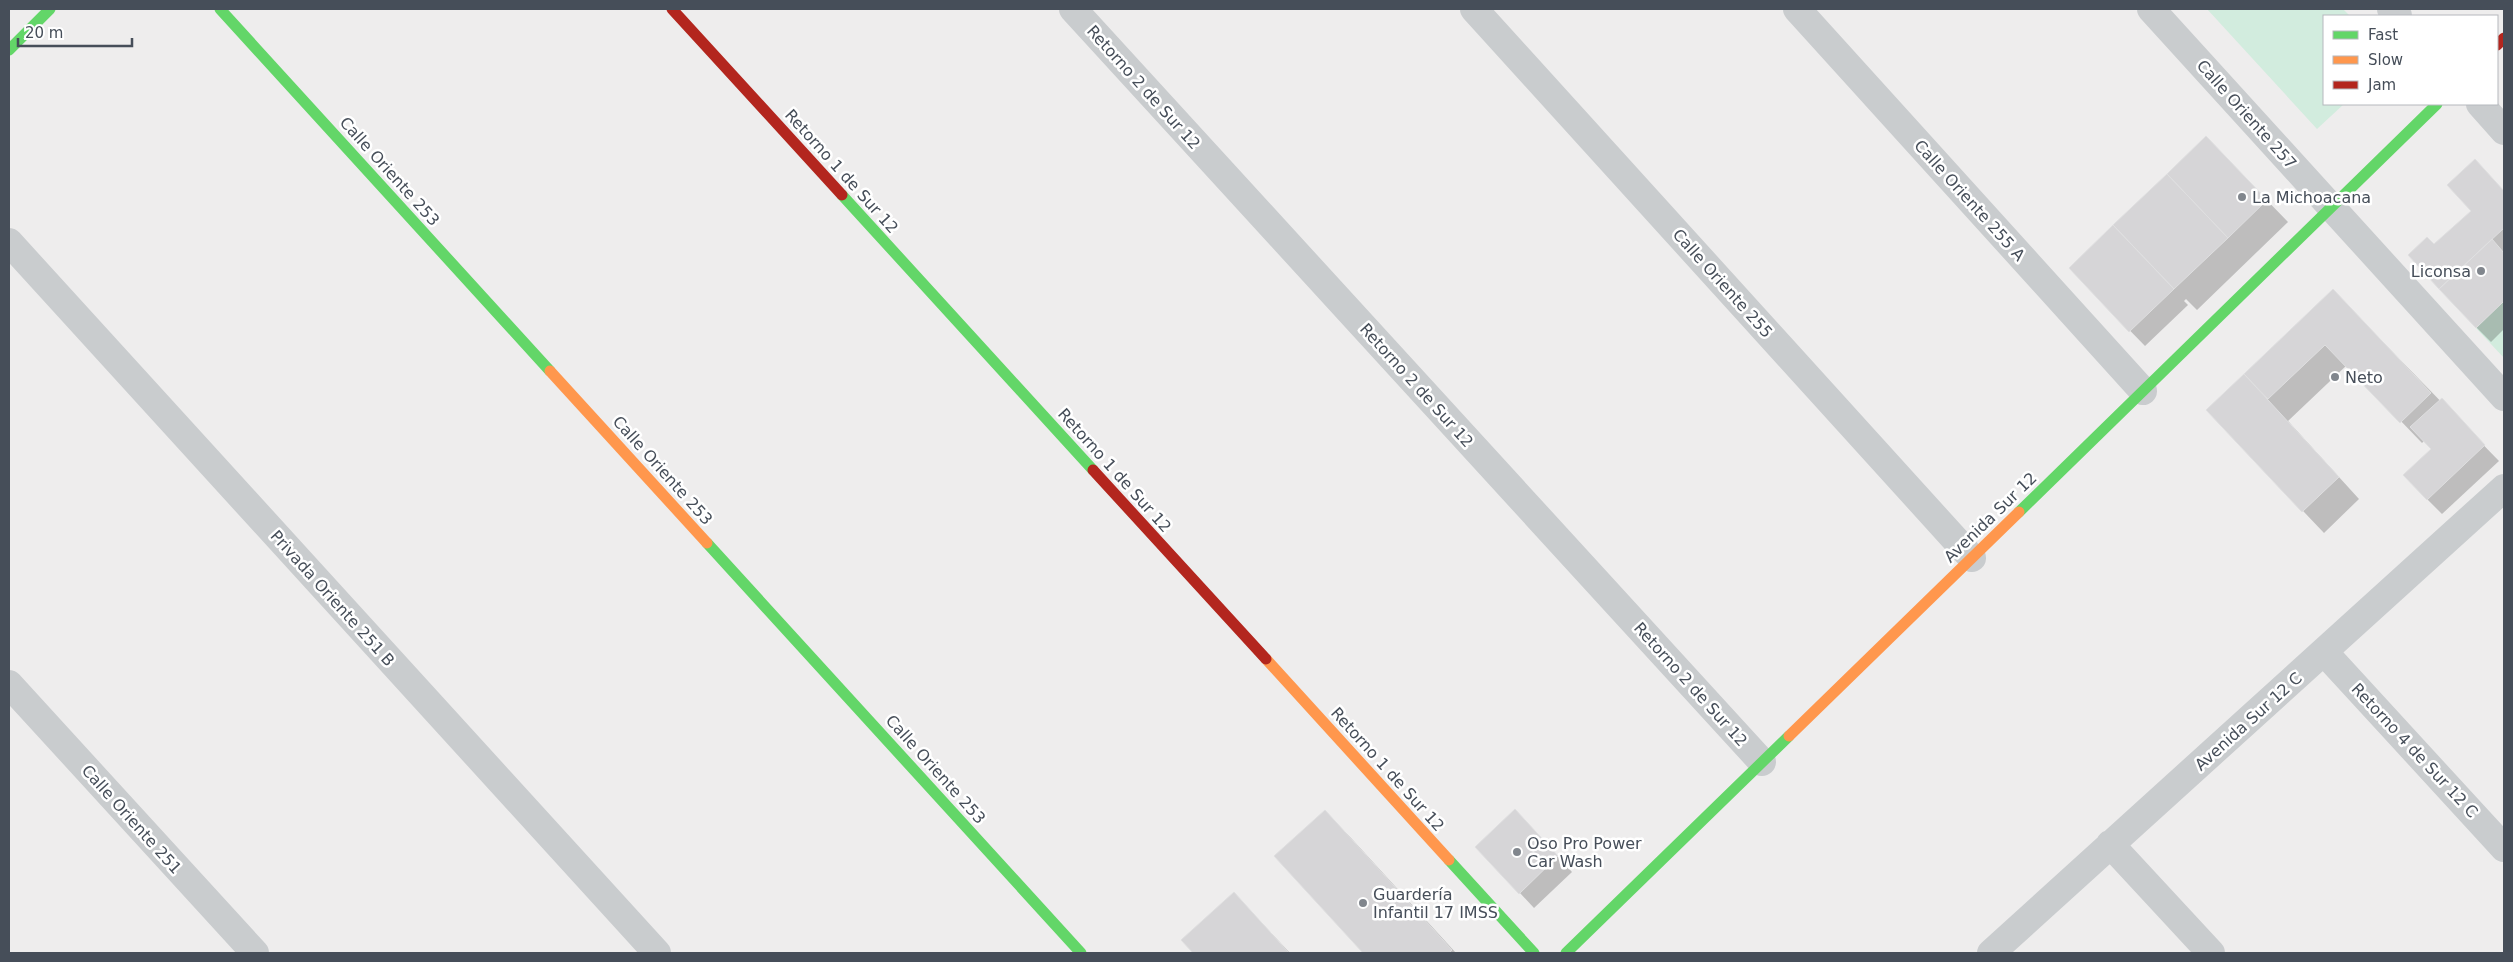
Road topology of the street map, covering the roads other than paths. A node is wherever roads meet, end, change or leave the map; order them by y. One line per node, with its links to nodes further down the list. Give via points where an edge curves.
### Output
1 (50, 9): 8 (street)
2 (220, 9): 25 (street, Calle Oriente 253)
3 (672, 9): 26 (street, Retorno 1 de Sur 12)
4 (1073, 9): 20 (street, Retorno 2 de Sur 12)
5 (1474, 9): 17 (street, Calle Oriente 255)
6 (1797, 9): 14 (street, Calle Oriente 255 A)
7 (2151, 9): 12 (street, Calle Oriente 257)
8 (9, 50)
9 (2436, 105): 12 (street, Avenida Sur 12)
10 (2481, 105): 11 (street)
11 (2504, 131)
12 (2331, 207): 14 (street, Avenida Sur 12); 15 (street, Calle Oriente 257)
13 (9, 242): 24 (street, Privada Oriente 251 B)
14 (2143, 391): 17 (street, Avenida Sur 12)
15 (2504, 397)
16 (2504, 488): 18 (street, Avenida Sur 12 C)
17 (1972, 558): 20 (street, Avenida Sur 12)
18 (2325, 653): 21 (street, Avenida Sur 12 C); 22 (street, Retorno 4 de Sur 12 C)
19 (9, 684): 23 (street, Calle Oriente 251)
20 (1762, 762): 27 (street, Avenida Sur 12)
21 (2110, 844): 28 (street, Avenida Sur 12 C); 29 (street)
22 (2504, 848)
23 (255, 953)
24 (657, 953)
25 (1081, 953)
26 (1534, 953)
27 (1566, 953)
28 (1991, 953)
29 (2210, 953)

